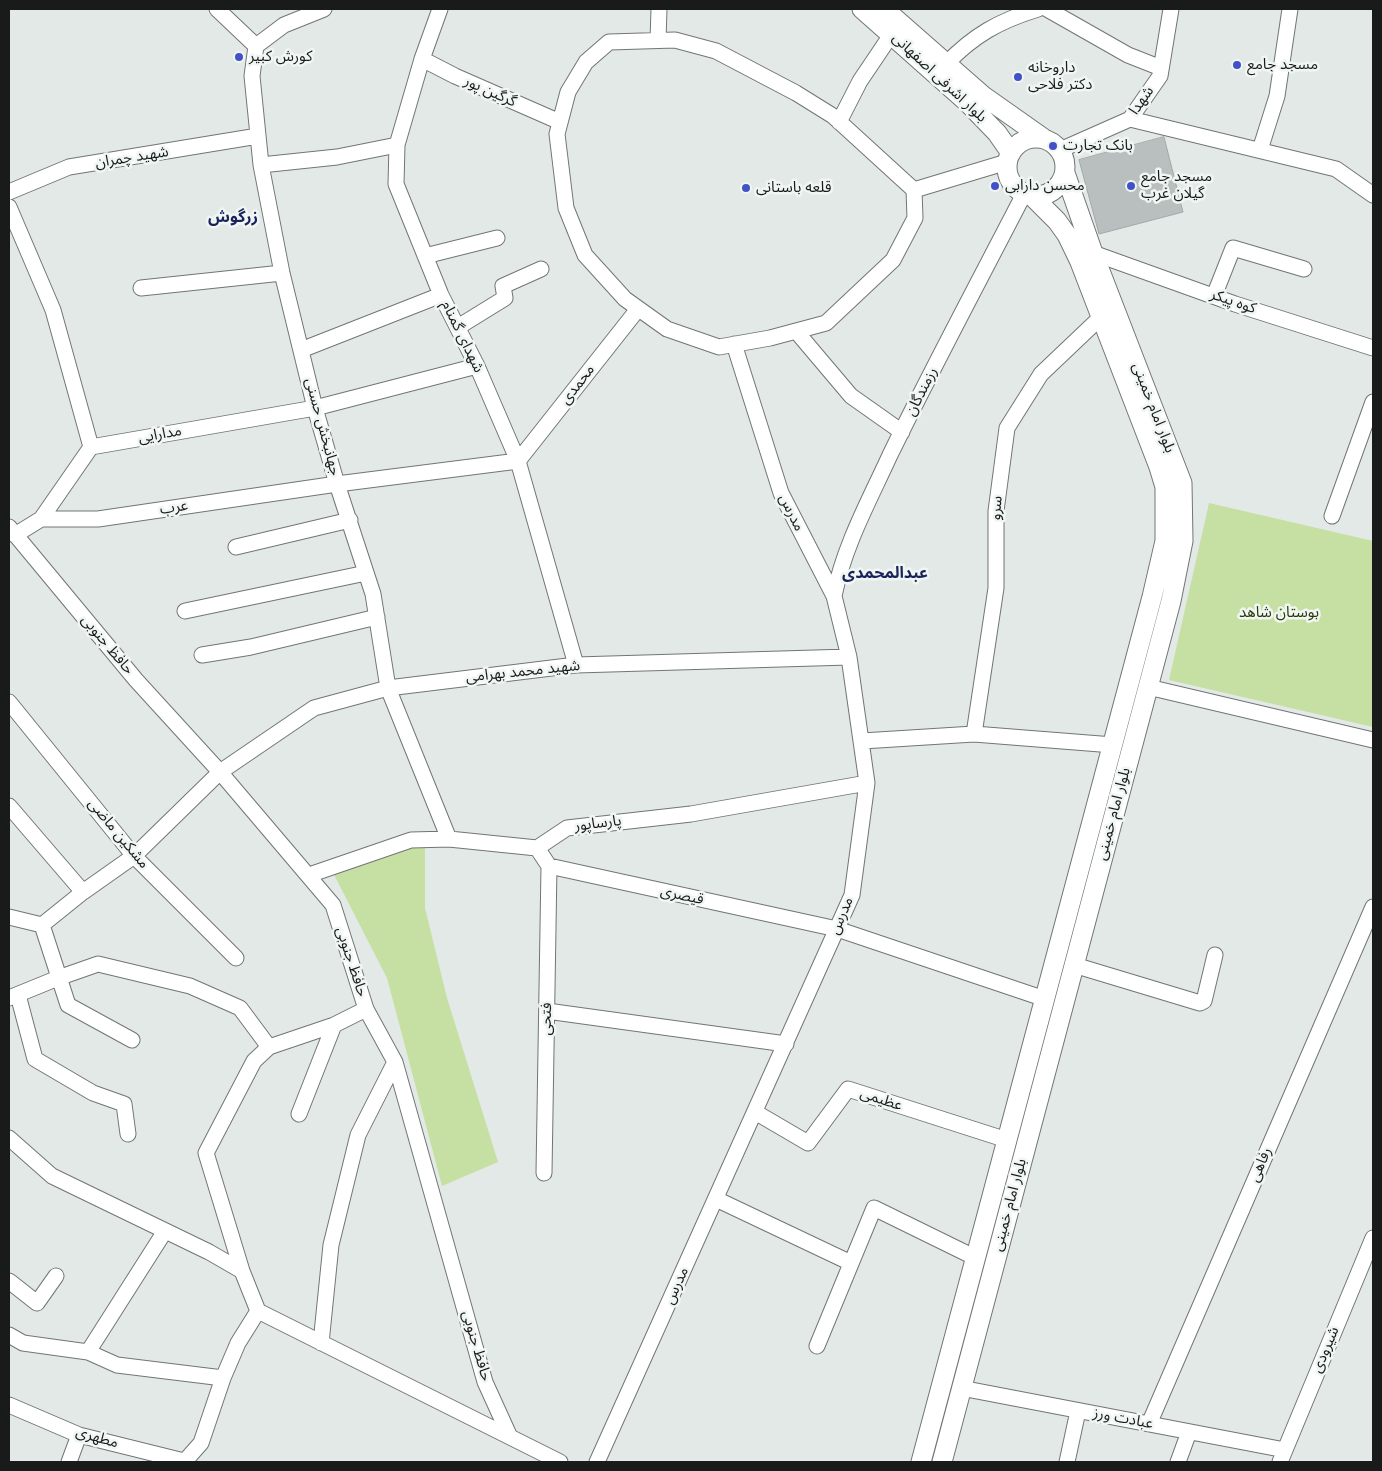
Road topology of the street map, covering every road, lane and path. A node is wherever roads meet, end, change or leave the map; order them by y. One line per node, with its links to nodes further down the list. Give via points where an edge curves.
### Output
1 (217, 9): 13 (street)
2 (324, 9): 13 (street, via 284,25)
3 (440, 9): 14 (street, شهدای گمنام)
4 (659, 9): 12 (street)
5 (862, 9): 11 (main road, بلوار اشرفی اصفهانی)
6 (884, 9): 15 (main road, بلوار اشرفی اصفهانی)
7 (1038, 9): 15 (street, via 1010,18 967,42)
8 (1047, 9): 16 (street, via 1128,55)
9 (1171, 9): 16 (street, شهدا)
10 (1290, 9): 24 (street, via 1276,96)
11 (891, 35): 19 (street, via 860,81); 25 (main road, بلوار اشرفی اصفهانی, via 968,103 997,133)
12 (658, 40): 18 (street, via 609,42 586,62 568,92); 19 (street, via 675,40 716,51 796,93)
13 (256, 46): 20 (street, via 252,76)
14 (422, 58): 18 (street, گرگین پور); 22 (street, شهدای گمنام)
15 (946, 64): 21 (main road, بلوار اشرفی اصفهانی, via 982,95)
16 (1161, 68): 17 (street, شهدا, via 1160,76)
17 (1130, 119): 23 (street, شهدا); 24 (street)
18 (560, 122): 42 (street, via 557,134 566,208 585,255)
19 (839, 122): 28 (street)
20 (258, 136): 26 (street); 29 (street, شهید چمران, via 69,167)
21 (1043, 138): 23 (main road); 25 (main road, via 1024,140)
22 (397, 145): 26 (street, via 337,157); 35 (street, شهدای گمنام, via 396,184)
23 (1060, 150): 27 (main road)
24 (1260, 150): 31 (street, via 1336,169)
25 (1009, 157): 28 (street); 30 (main road, via 1010,181)
26 (261, 165): 38 (street, جهانبخش حسنی)
27 (1065, 173): 30 (main road, via 1050,194); 34 (main road, بلوار امام خمینی)
28 (914, 190): 45 (street, via 915,218 893,260 826,323)
29 (9, 192)
30 (1028, 195): 43 (main road, بلوار امام خمینی, via 1047,208 1068,236); 52 (street, رزمندگان)
31 (1373, 195)
32 (9, 207): 53 (street, via 53,310)
33 (497, 238): 35 (street)
34 (1093, 253): 41 (street, کوه پیکر); 68 (main road, بلوار امام خمینی, via 1182,483 1183,541)
35 (425, 256): 40 (street, شهدای گمنام)
36 (541, 269): 44 (street, via 503,286 505,298)
37 (1304, 269): 41 (street, via 1233,248)
38 (282, 273): 39 (street); 48 (street, جهانبخش حسنی)
39 (141, 288)
40 (441, 295): 44 (street, شهدای گمنام); 48 (street)
41 (1214, 296): 47 (street, کوه پیکر)
42 (638, 309): 46 (street, via 667,329 719,347); 54 (street, محمدی)
43 (1101, 316): 71 (street, سرو, via 1041,374 1008,428 996,511 996,588); 74 (main road, بلوار امام خمینی, via 1159,467 1165,487 1166,510 1165,541)
44 (458, 327): 49 (street, شهدای گمنام)
45 (796, 331): 46 (street); 52 (street, via 851,396)
46 (734, 344): 62 (street, مدرس, via 780,493)
47 (1373, 348)
48 (301, 350): 51 (street, جهانبخش حسنی)
49 (477, 366): 51 (street, مدارایی); 54 (street, شهدای گمنام)
50 (1373, 402): 56 (street)
51 (315, 408): 53 (street, مدارایی); 55 (street, جهانبخش حسنی)
52 (902, 432): 62 (street, رزمندگان, via 857,526 839,571)
53 (91, 447): 57 (street)
54 (518, 462): 55 (street, عرب); 67 (street, شهدای گمنام)
55 (337, 484): 57 (street, عرب, via 98,519); 58 (street, جهانبخش حسنی)
56 (1332, 516)
57 (41, 519): 59 (street)
58 (350, 520): 60 (street); 61 (street, جهانبخش حسنی)
59 (12, 532): 75 (street, حافظ جنوبی, via 136,680)
60 (236, 547)
61 (366, 573): 63 (street); 64 (street, جهانبخش حسنی)
62 (834, 596): 66 (street, مدرس)
63 (185, 611)
64 (377, 617): 65 (street, via 251,647); 69 (street, جهانبخش حسنی)
65 (202, 655)
66 (849, 657): 67 (street, شهید محمد بهرامی); 73 (street, مدرس)
67 (576, 665): 69 (street, شهید محمد بهرامی)
68 (1148, 687): 72 (street); 91 (main road, بلوار امام خمینی)
69 (388, 688): 75 (street, شهید محمد بهرامی, via 314,708); 78 (street, جهانبخش حسنی)
70 (9, 703): 80 (street, مشکین ماضی)
71 (974, 734): 73 (street); 74 (street)
72 (1373, 740)
73 (862, 741): 76 (street, مدرس)
74 (1113, 745): 94 (main road, بلوار امام خمینی)
75 (220, 772): 80 (street, شهید محمد بهرامی); 82 (street, حافظ جنوبی)
76 (867, 783): 79 (street, پارساپور, via 691,814 567,828); 88 (street, مدرس, via 852,895)
77 (9, 806): 83 (street)
78 (449, 839): 79 (street); 82 (street, via 411,840)
79 (537, 848): 81 (street)
80 (134, 856): 83 (street, شهید محمد بهرامی); 90 (street, مشکین ماضی)
81 (549, 866): 88 (street, قیصری); 96 (street, فتحی)
82 (309, 875): 95 (street, حافظ جنوبی, via 333,905)
83 (82, 892): 87 (street, شهید محمد بهرامی)
84 (1373, 907): 86 (street, رفاهی)
85 (9, 917): 87 (street)
86 (1370, 924): 125 (street, رفاهی)
87 (42, 925): 92 (street)
88 (837, 929): 94 (street, قیصری); 99 (street, مدرس)
89 (1215, 955): 91 (street, via 1204,1001 1200,1003)
90 (236, 958)
91 (1074, 965): 122 (main road, بلوار امام خمینی)
92 (58, 978): 93 (street); 98 (street, via 68,1005); 100 (street, via 98,964 190,986 240,1008)
93 (13, 996): 104 (street, via 35,1059 93,1093 124,1104)
94 (1045, 999): 105 (main road, بلوار امام خمینی)
95 (366, 1009): 97 (street); 101 (street, حافظ جنوبی)
96 (547, 1011): 99 (street); 107 (street, فتحی)
97 (334, 1025): 100 (street); 103 (street)
98 (132, 1040)
99 (786, 1044): 102 (street, مدرس)
100 (269, 1047): 113 (street, via 254,1061 206,1152)
101 (395, 1062): 118 (street, via 358,1135 331,1245); 128 (street, حافظ جنوبی, via 485,1382)
102 (755, 1112): 105 (street, عظیمی, via 808,1143 848,1089); 108 (street, مدرس)
103 (299, 1114)
104 (128, 1134)
105 (1007, 1140): 111 (main road, بلوار امام خمینی)
106 (10, 1141): 109 (street, via 52,1176)
107 (544, 1173)
108 (716, 1199): 112 (street); 133 (street, مدرس)
109 (165, 1231): 113 (street); 120 (street)
110 (1373, 1238): 129 (street, شیرودی)
111 (976, 1258): 112 (street, via 874,1208); 134 (main road, بلوار امام خمینی)
112 (851, 1263): 119 (street)
113 (242, 1271): 116 (street)
114 (56, 1276): 115 (street, via 37,1303)
115 (9, 1281)
116 (258, 1311): 118 (street); 121 (street, via 238,1343)
117 (9, 1335): 120 (street, via 23,1343)
118 (321, 1343): 128 (street)
119 (816, 1346)
120 (88, 1352): 121 (street, via 118,1365)
121 (223, 1378): 131 (street, via 201,1443)
122 (961, 1388): 124 (street, عبادت ورز); 135 (main road, بلوار امام خمینی)
123 (9, 1405): 127 (street, مطهری)
124 (1078, 1410): 125 (street, عبادت ورز); 136 (street)
125 (1149, 1424): 126 (street, عبادت ورز)
126 (1189, 1432): 129 (street, عبادت ورز); 137 (street)
127 (79, 1435): 130 (street); 131 (street, مطهری)
128 (510, 1437): 132 (street)
129 (1283, 1456)
130 (69, 1462)
131 (187, 1462)
132 (560, 1462)
133 (597, 1462)
134 (921, 1462)
135 (942, 1462)
136 (1067, 1462)
137 (1178, 1462)

